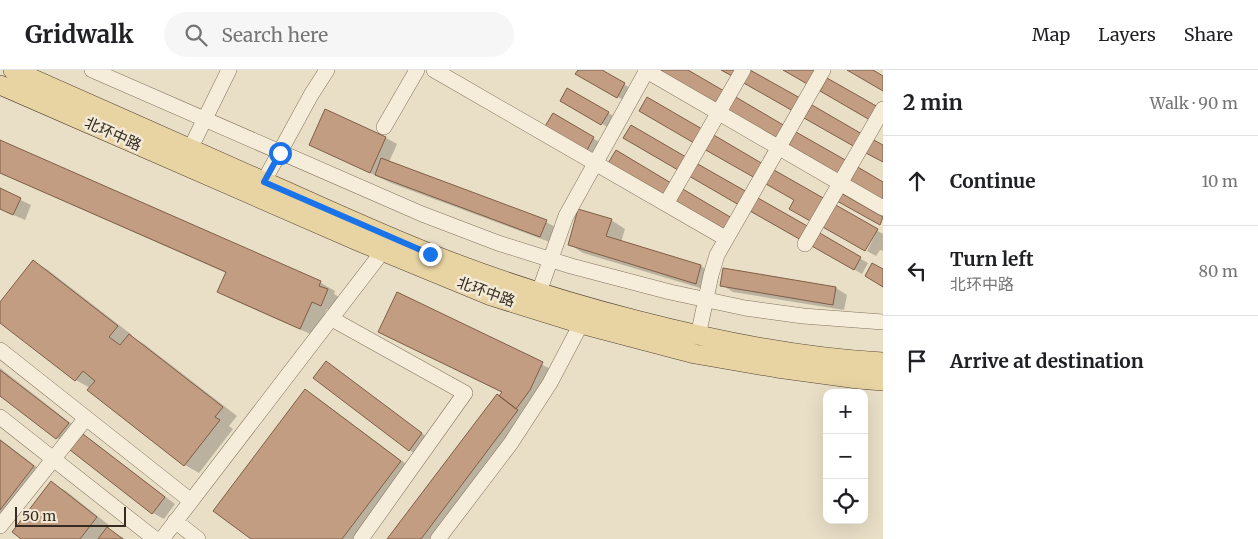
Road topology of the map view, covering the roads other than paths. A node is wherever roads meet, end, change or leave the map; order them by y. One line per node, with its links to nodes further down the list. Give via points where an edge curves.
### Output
1 (13, 70): 10 (main road, 北环中路)
2 (92, 70): 14 (street)
3 (229, 70): 14 (street)
4 (327, 70): 18 (street)
5 (417, 70): 15 (street)
6 (434, 70): 19 (street)
7 (646, 70): 13 (street); 19 (street)
8 (743, 70): 13 (street)
9 (823, 70): 16 (street)
10 (37, 75): 17 (main road, 北环中路)
11 (0, 84): 26 (main road, 北环中路)
12 (883, 109): 21 (street)
13 (719, 113): 16 (street); 22 (street)
14 (205, 120): 17 (street); 18 (street)
15 (384, 127)
16 (778, 147): 21 (street); 24 (street)
17 (190, 149): 20 (main road, 北环中路)
18 (280, 153): 20 (street); 27 (street, via 422,214)
19 (595, 164): 22 (street); 27 (street, via 566,216)
20 (264, 182): 28 (main road, 北环中路, via 430,254)
21 (840, 183): 23 (street); 25 (street)
22 (666, 204): 24 (street)
23 (883, 208)
24 (725, 238): 29 (street, via 717,255)
25 (805, 244)
26 (383, 252): 30 (street); 32 (main road, 北环中路, via 491,296)
27 (550, 260): 28 (street); 29 (street)
28 (539, 292): 33 (main road, 北环中路)
29 (706, 300): 31 (street, via 803,316); 33 (street)
30 (332, 319): 40 (street); 48 (street, via 465,393)
31 (883, 322)
32 (581, 324): 36 (main road, 北环中路, via 695,354 795,371); 49 (street, via 550,383 516,435)
33 (698, 336): 35 (main road, 北环中路, via 789,352)
34 (0, 350): 38 (street)
35 (883, 362)
36 (883, 380)
37 (0, 417): 39 (street)
38 (86, 418): 39 (street); 40 (street)
39 (53, 459): 42 (street); 45 (street)
40 (191, 501): 41 (street)
41 (176, 521): 46 (street); 47 (street)
42 (0, 526)
43 (0, 536): 44 (street)
44 (4, 539)
45 (155, 539)
46 (162, 539)
47 (198, 539)
48 (361, 539)
49 (438, 539)

